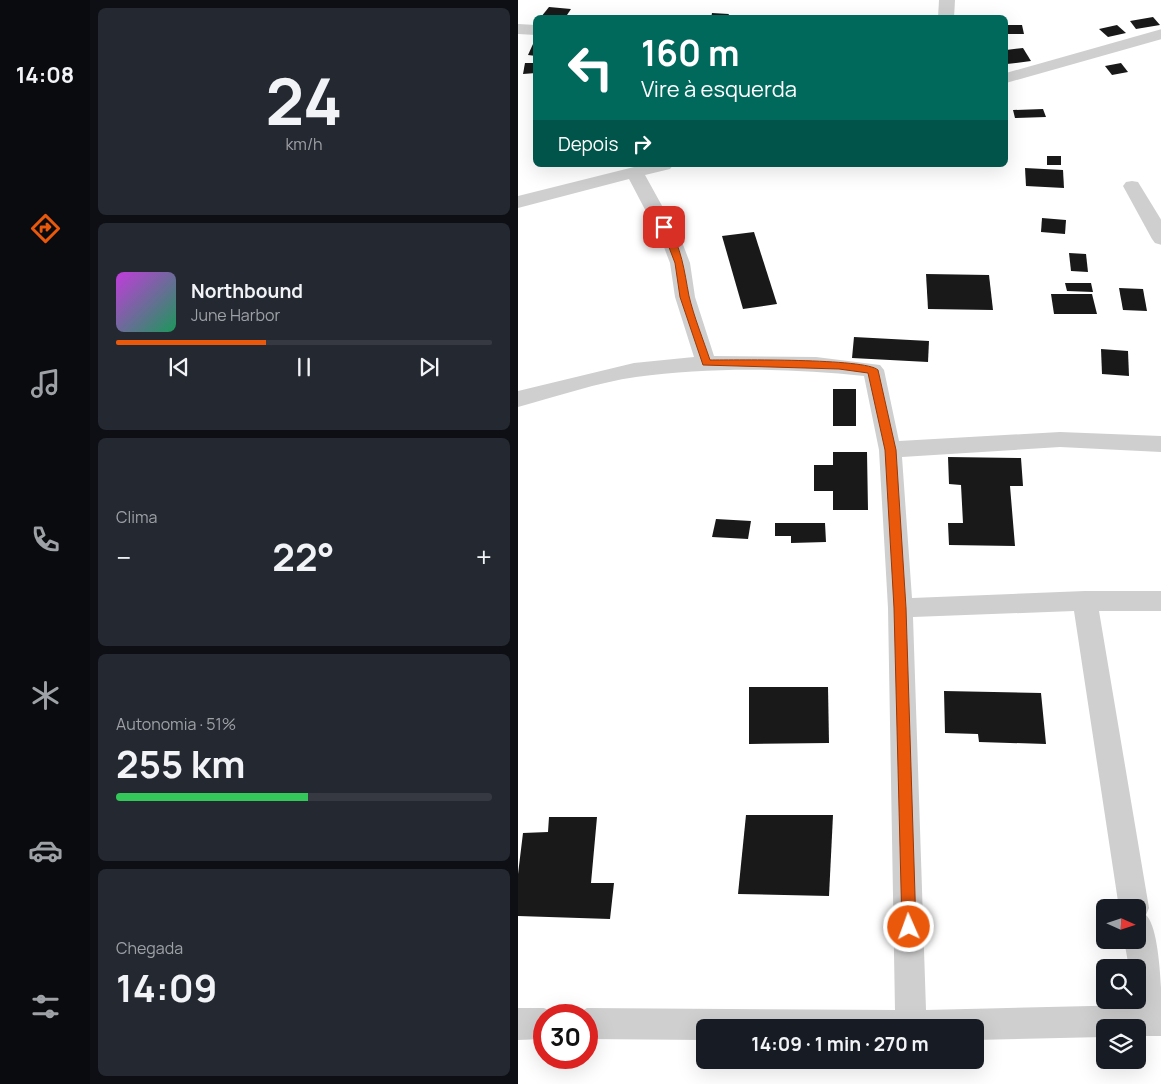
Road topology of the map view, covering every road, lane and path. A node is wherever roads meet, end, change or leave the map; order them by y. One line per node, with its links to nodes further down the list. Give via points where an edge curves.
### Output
1 (947, 0): 2 (street)
2 (946, 15)
3 (518, 29): 4 (street)
4 (533, 30)
5 (1162, 34): 6 (street)
6 (1048, 66): 7 (street); 8 (street)
7 (1008, 67)
8 (1008, 77)
9 (655, 167): 10 (street)
10 (634, 172): 12 (street); 14 (street, via 680,263 684,297)
11 (1132, 186): 13 (street)
12 (518, 202)
13 (1162, 239)
14 (706, 363): 15 (street, via 634,370); 17 (street, via 839,365 873,370)
15 (518, 399)
16 (1162, 444): 17 (street, via 1130,440 1032,440)
17 (890, 450): 20 (street)
18 (1085, 601): 19 (street); 20 (street); 21 (street)
19 (1162, 601)
20 (900, 608): 23 (street)
21 (1133, 899)
22 (1142, 949): 24 (street)
23 (911, 1019)
24 (1157, 1020): 28 (street)
25 (518, 1024): 26 (street)
26 (533, 1024)
27 (598, 1024): 29 (street)
28 (984, 1024)
29 (696, 1025)

